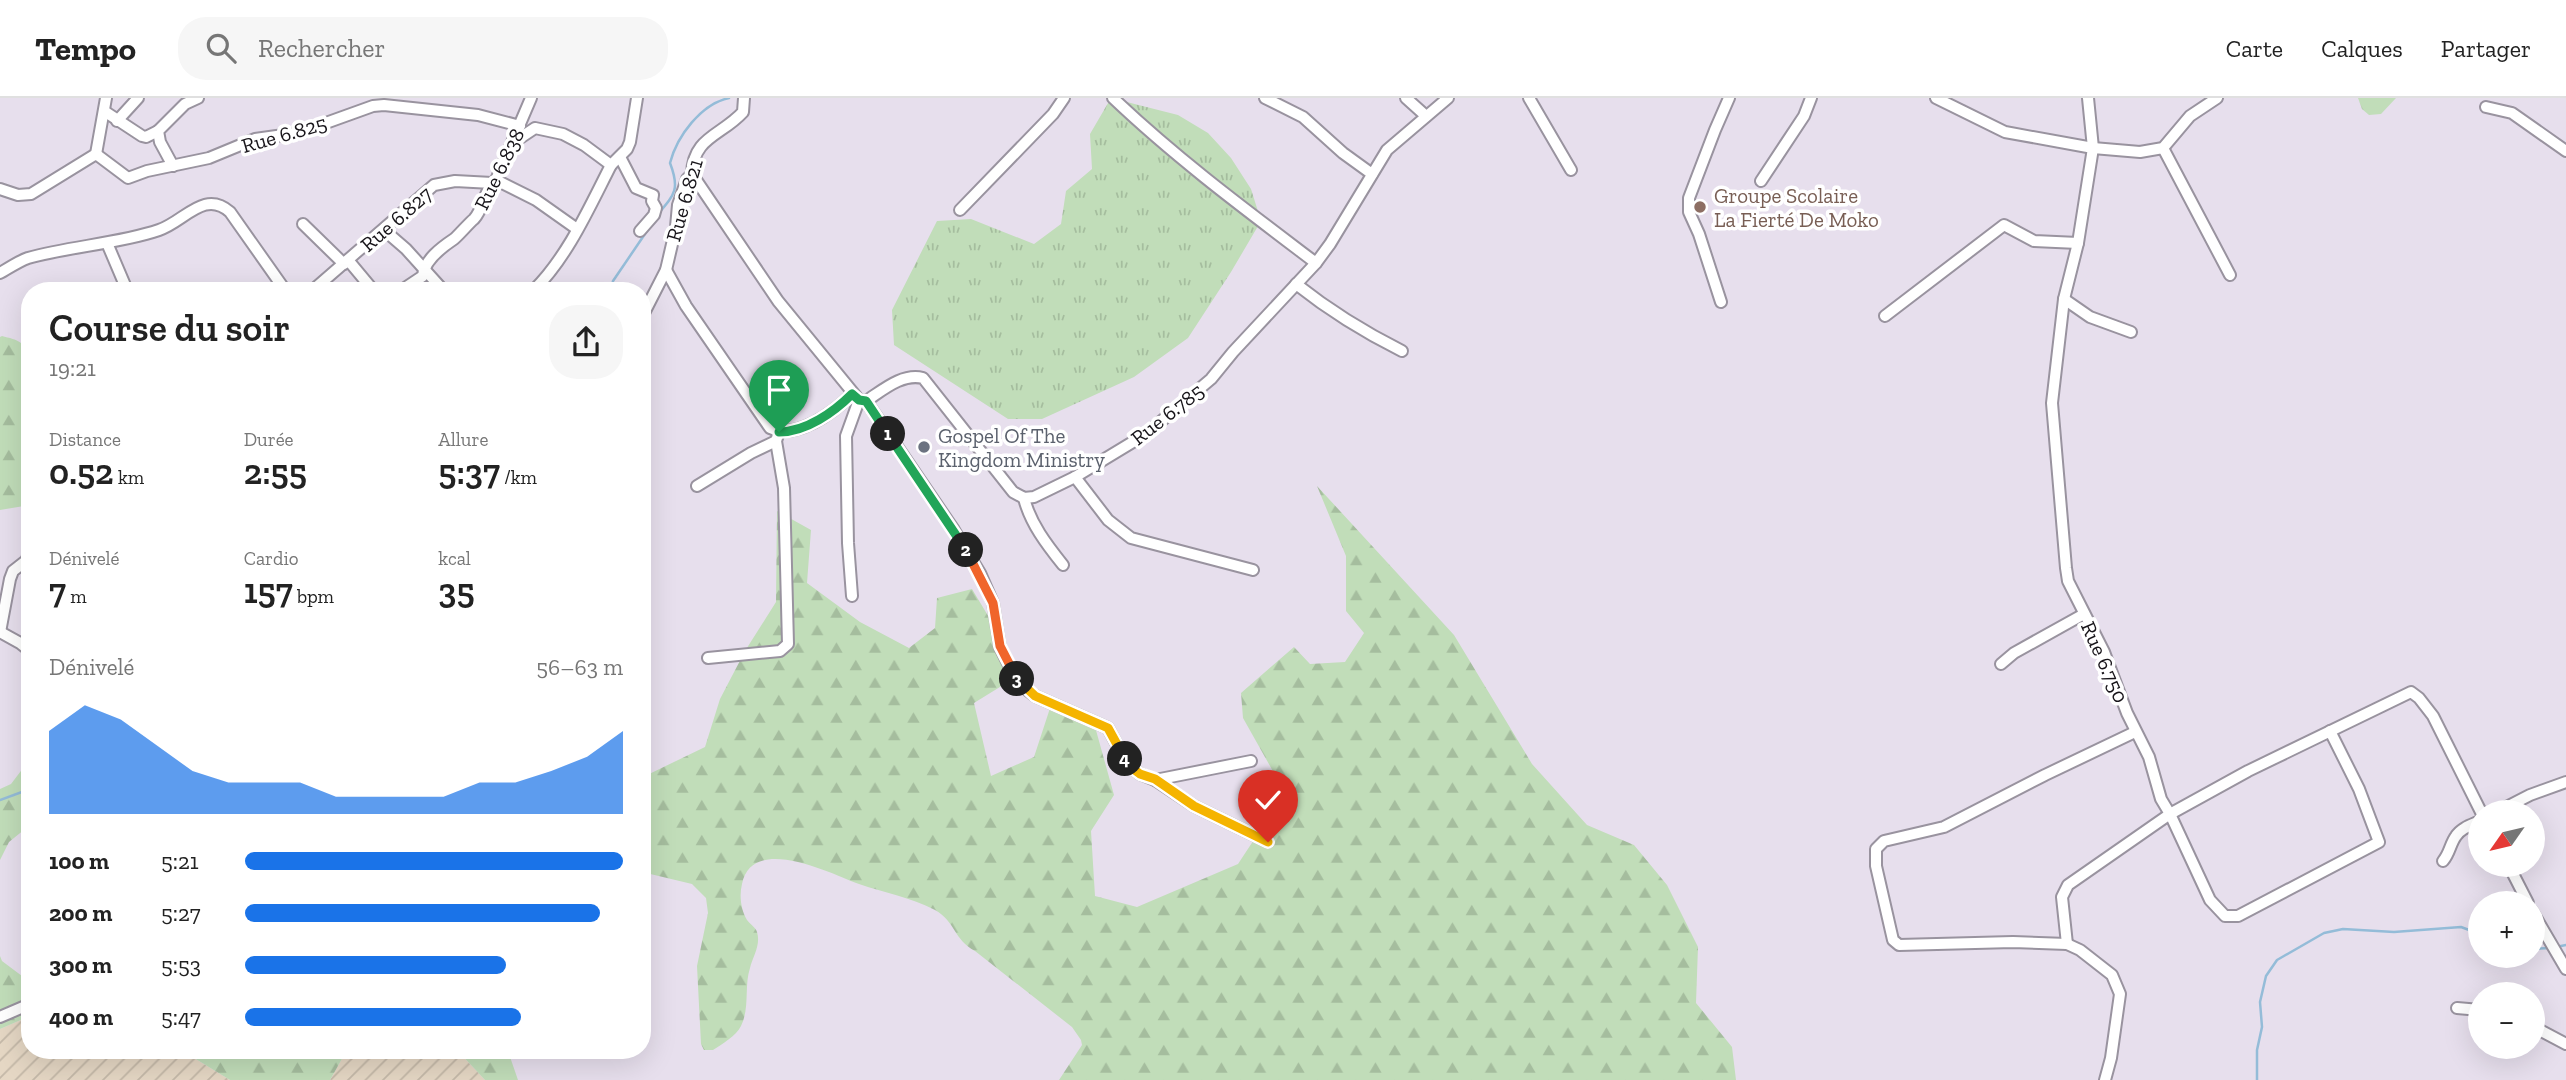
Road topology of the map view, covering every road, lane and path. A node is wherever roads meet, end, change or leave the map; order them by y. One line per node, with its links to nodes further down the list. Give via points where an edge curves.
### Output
1 (106, 98): 19 (street)
2 (138, 98): 21 (street)
3 (198, 98): 23 (street, via 185,104)
4 (531, 98): 22 (street, Rue 6.838)
5 (637, 98): 29 (street, via 630,142)
6 (744, 98): 33 (street, Rue 6.821, via 737,119 700,145)
7 (1065, 98): 38 (street)
8 (1113, 98): 46 (street, via 1193,169)
9 (1265, 98): 34 (street, via 1303,117)
10 (1406, 98): 20 (street)
11 (1448, 98): 20 (street, Rue 6.785)
12 (1529, 98): 32 (street)
13 (1729, 98): 61 (street, via 1689,198 1689,212)
14 (1811, 98): 35 (street)
15 (1937, 98): 25 (street, via 2005,132)
16 (2088, 98): 25 (street, Rue 6.750)
17 (2217, 98): 26 (street, via 2190,116)
18 (2486, 107): 27 (street, via 2512,113)
19 (104, 111): 21 (street); 28 (street)
20 (1426, 116): 34 (street, Rue 6.785, via 1387,150)
21 (117, 121): 23 (street, via 146,137)
22 (520, 126): 24 (street, Rue 6.838); 31 (street, Rue 6.825, via 478,115 373,106 298,133 254,139 209,158)
23 (159, 131): 31 (street)
24 (514, 142): 30 (street, via 535,128 563,134); 36 (street, Rue 6.838)
25 (2094, 148): 26 (street, via 2140,152); 44 (street, Rue 6.750)
26 (2162, 148): 50 (street)
27 (2566, 150)
28 (96, 154): 31 (street, Rue 6.825, via 128,178); 37 (street, via 31,194)
29 (620, 156): 30 (street); 42 (street, via 636,188 653,195 654,215)
30 (611, 165): 40 (street)
31 (173, 166)
32 (1571, 170)
33 (692, 174): 48 (street, Rue 6.821, via 678,205); 65 (street, via 778,301)
34 (1372, 174): 46 (street, Rue 6.785)
35 (1762, 181)
36 (494, 182): 40 (street, via 536,200); 41 (street, Rue 6.827, via 439,182); 47 (street, Rue 6.838, via 475,218 442,245)
37 (0, 189)
38 (960, 210)
39 (303, 223): 45 (street)
40 (577, 229): 57 (street)
41 (384, 230): 45 (street, Rue 6.827); 47 (street)
42 (640, 231)
43 (107, 243): 49 (street, via 26,259); 51 (street); 52 (street, via 163,229 203,204 219,204 230,212)
44 (2078, 243): 60 (street, Rue 6.750); 62 (street, via 2034,241 2004,225)
45 (346, 262): 53 (street, Rue 6.827); 54 (street)
46 (1316, 263): 58 (street, Rue 6.785)
47 (423, 270): 55 (street, Rue 6.838, via 423,276); 56 (street)
48 (666, 270): 59 (street, Rue 6.821); 66 (street)
49 (0, 273)
50 (2230, 275)
51 (124, 282)
52 (279, 282)
53 (322, 282)
54 (365, 282)
55 (414, 282)
56 (435, 282)
57 (541, 282)
58 (1296, 284): 64 (street, via 1326,309); 67 (street, Rue 6.785, via 1211,379 1146,434)
59 (651, 295)
60 (2064, 299): 63 (street, via 2090,317); 74 (street, Rue 6.750, via 2052,420 2068,581)
61 (1721, 302)
62 (1885, 316)
63 (2131, 332)
64 (1402, 351)
65 (859, 399): 66 (street); 69 (street, via 913,376 923,378 1013,492); 73 (street, via 846,436); 82 (street, via 980,573 993,603 1000,646 1018,683 1035,696 1108,728 1128,765)
66 (778, 437): 68 (street); 77 (street, via 788,645 780,651)
67 (1075, 477): 69 (street, Rue 6.785); 72 (street, via 1108,520 1131,538)
68 (697, 486)
69 (1024, 498): 71 (street, via 1027,511)
70 (21, 565): 75 (street, via 10,579)
71 (1063, 565)
72 (1253, 570)
73 (852, 596)
74 (2084, 614): 78 (street); 80 (street, Rue 6.750)
75 (0, 632): 76 (street)
76 (21, 644)
77 (708, 658)
78 (2001, 664)
79 (2330, 731): 84 (street, via 2412,692 2433,716); 86 (street); 86 (street, Rue 6.750, via 2379,842 2327,871 2238,916 2225,916 2210,900)
80 (2135, 732): 86 (street, Rue 6.750); 91 (street, via 1944,827 1884,841 1876,849 1887,915 1899,946)
81 (1251, 761): 82 (street)
82 (1155, 779): 88 (street, via 1194,806)
83 (2566, 782): 85 (street)
84 (2475, 800)
85 (2519, 800)
86 (2169, 814): 91 (street, via 2068,885 2062,897)
87 (2468, 827): 89 (street, via 2454,839)
88 (1268, 842)
89 (2442, 861)
90 (2545, 933): 92 (street)
91 (2067, 944): 99 (street, via 2112,975 2120,994)
92 (2566, 969)
93 (21, 1008): 96 (street)
94 (2457, 1008): 95 (street)
95 (2468, 1009)
96 (0, 1017)
97 (2545, 1033): 98 (street)
98 (2566, 1044)
99 (2105, 1080)

